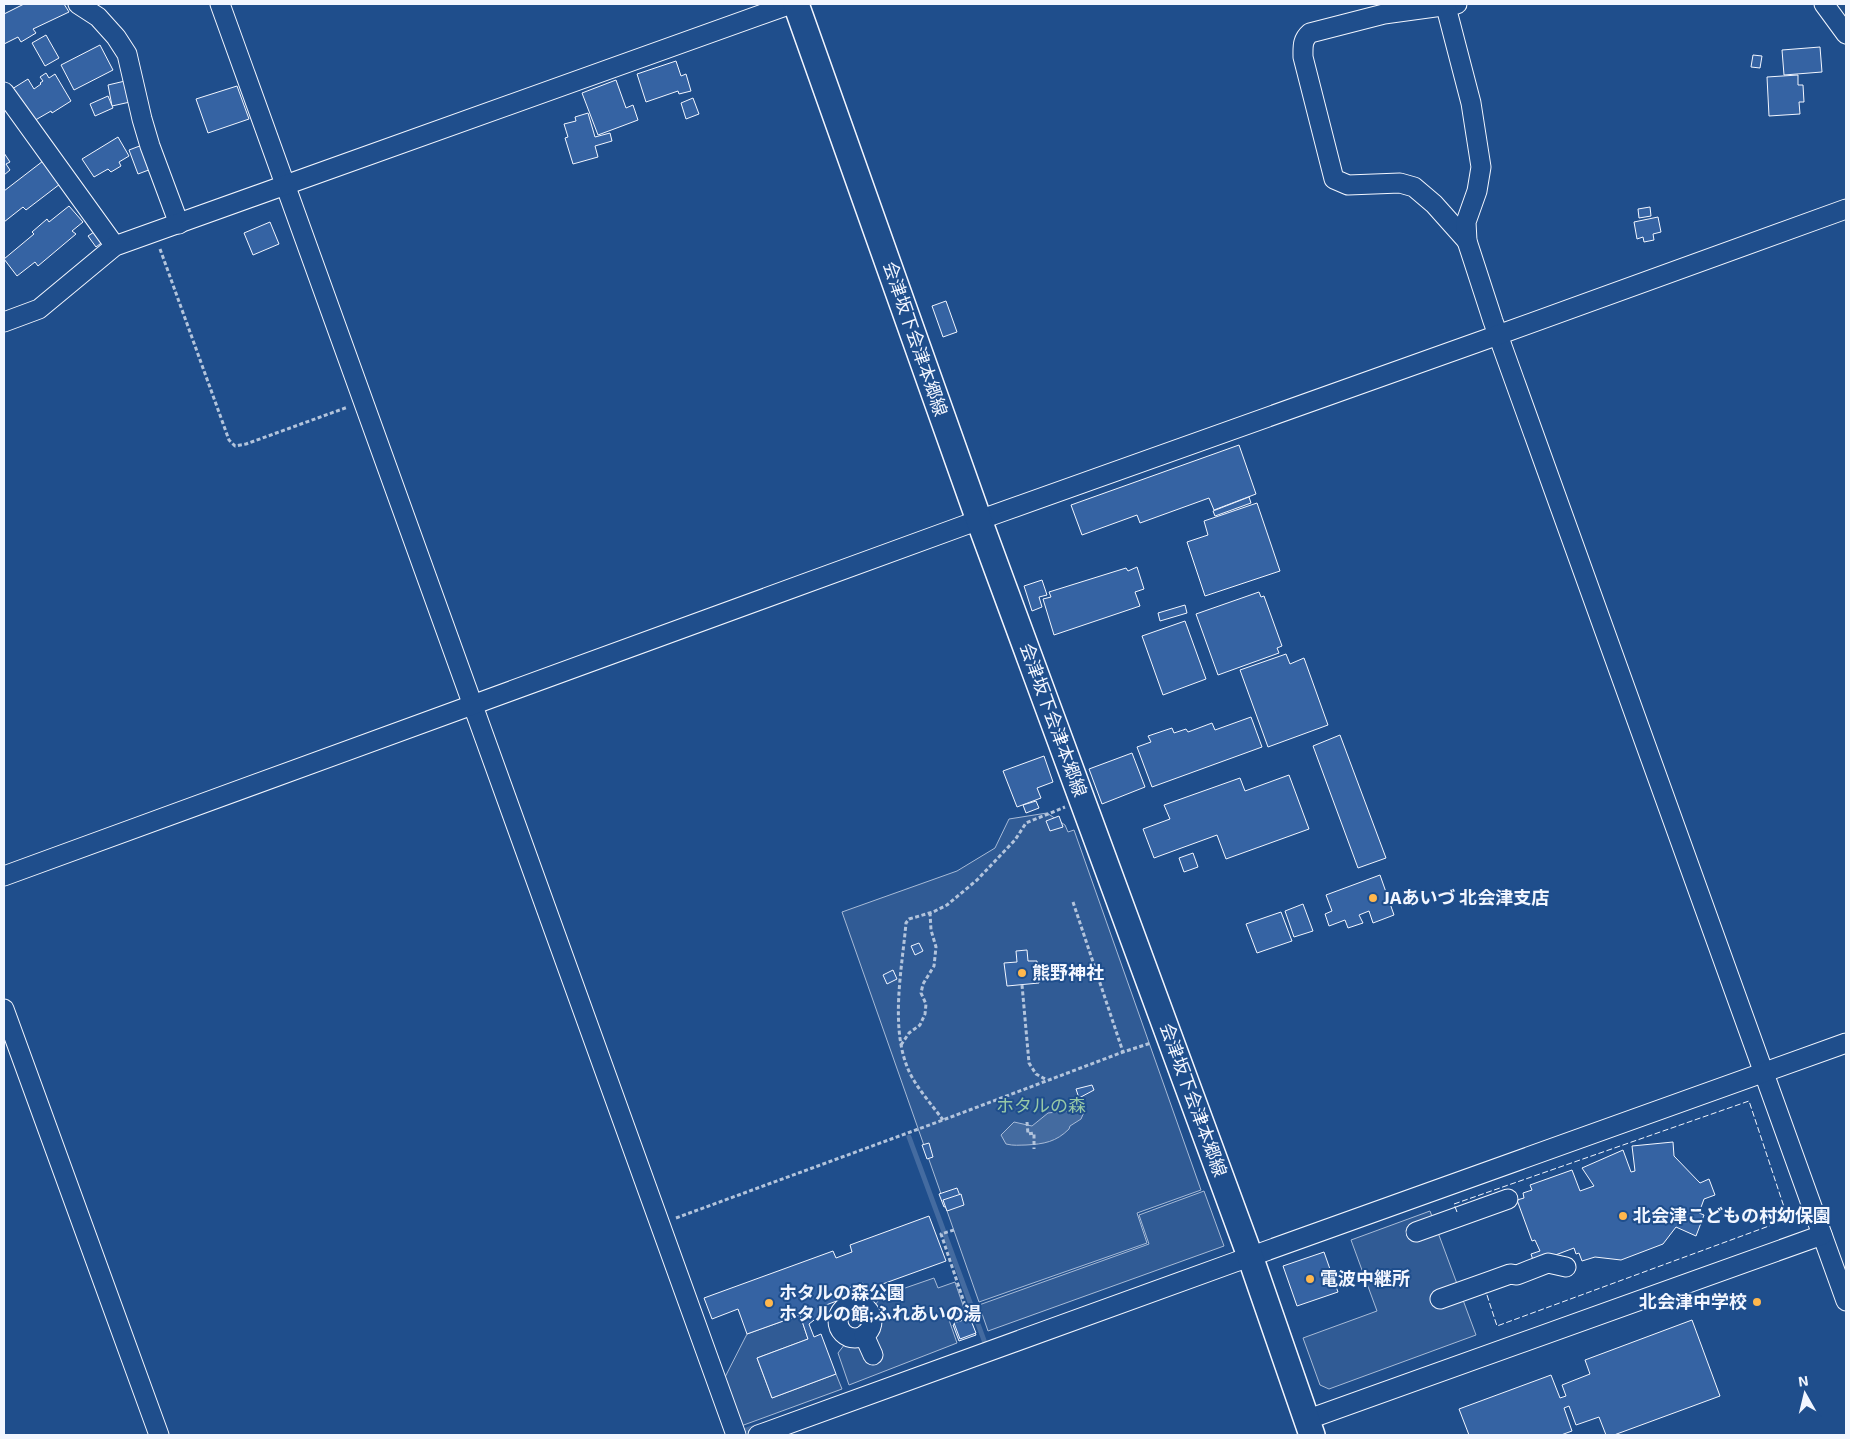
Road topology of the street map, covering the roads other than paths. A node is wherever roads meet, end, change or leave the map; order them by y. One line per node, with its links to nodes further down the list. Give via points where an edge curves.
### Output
1 (78, 4): 12 (street, via 98,17 127,54 148,137)
2 (220, 4): 10 (street)
3 (792, 4): 10 (street)
4 (796, 4): 17 (main road, 会津坂下会津本郷線)
5 (1824, 4): 8 (street)
6 (1451, 5): 7 (street); 13 (street, via 1481,167 1466,222)
7 (1382, 9): 13 (street, via 1310,33 1304,38 1303,57 1334,179 1348,185 1400,182 1414,187)
8 (1846, 34)
9 (4, 92): 14 (street)
10 (284, 184): 12 (street); 18 (street)
11 (1846, 209): 16 (street)
12 (179, 224): 14 (street)
13 (1467, 241): 16 (street)
14 (114, 246): 15 (street, via 39,309)
15 (4, 322)
16 (1498, 335): 17 (street); 22 (street)
17 (979, 520): 18 (street); 26 (main road, 会津坂下会津本郷線)
18 (472, 706): 19 (street); 34 (street)
19 (4, 876)
20 (4, 1009): 33 (street)
21 (1846, 1043): 22 (street)
22 (1764, 1073): 25 (street); 26 (street)
23 (1508, 1199): 24 (street)
24 (1416, 1232)
25 (1822, 1235): 29 (street); 32 (street)
26 (1250, 1256): 32 (main road, 会津坂下会津本郷線); 35 (street)
27 (1566, 1267): 28 (street, via 1548,1263)
28 (1440, 1299)
29 (1846, 1301)
30 (864, 1335): 31 (street)
31 (873, 1355)
32 (1309, 1428)
33 (159, 1435)
34 (736, 1435)
35 (758, 1435)

